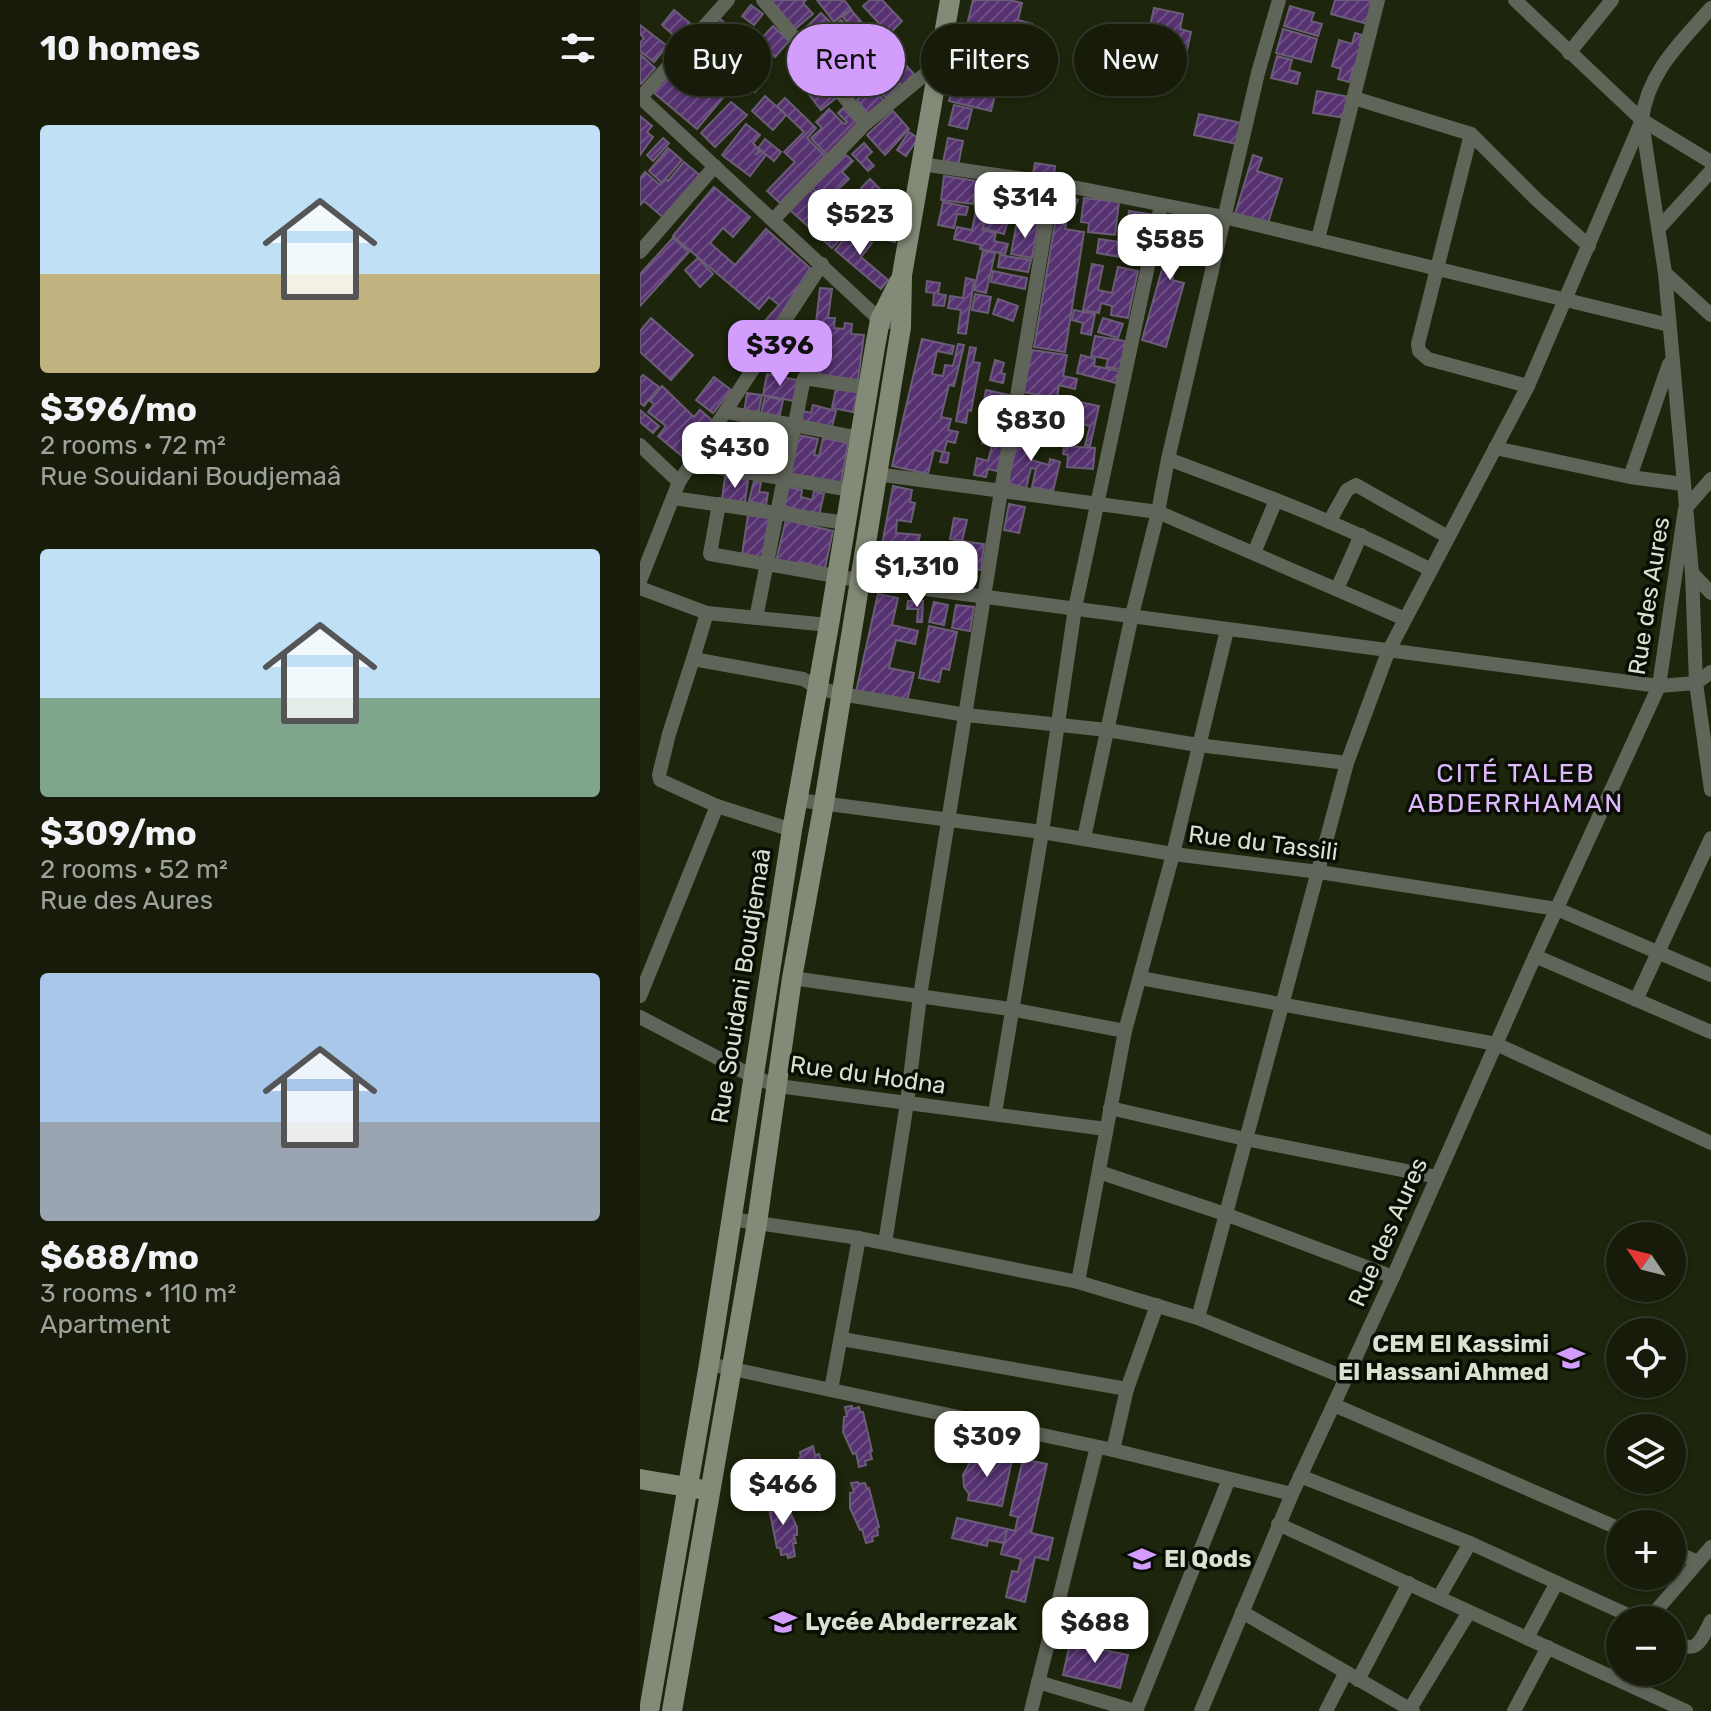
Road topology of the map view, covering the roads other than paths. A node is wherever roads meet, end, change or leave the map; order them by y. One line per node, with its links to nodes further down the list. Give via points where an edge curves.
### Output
1 (728, 0): 13 (street)
2 (763, 0): 16 (street)
3 (950, 0): 9 (main road, Rue Souidani Boudjemaâ)
4 (1279, 0): 24 (street)
5 (1378, 0): 14 (street)
6 (1515, 0): 10 (street)
7 (1612, 0): 10 (street)
8 (1709, 15): 15 (street, via 1663,63 1644,98)
9 (946, 24)
10 (1569, 53): 15 (street)
11 (921, 78): 16 (street)
12 (934, 96): 19 (main road, Rue Souidani Boudjemaâ)
13 (640, 97): 20 (street)
14 (1354, 98): 17 (street); 27 (street)
15 (1642, 120): 18 (street); 26 (street); 28 (street)
16 (866, 123): 25 (street)
17 (1471, 134): 28 (street); 31 (street)
18 (1711, 162)
19 (921, 164): 22 (street); 33 (main road, Rue Souidani Boudjemaâ)
20 (715, 166): 25 (street); 29 (street)
21 (1711, 171): 26 (street)
22 (1053, 183): 23 (street); 56 (street)
23 (1161, 205): 24 (street); 60 (street)
24 (1224, 217): 27 (street); 47 (street)
25 (773, 220): 30 (street)
26 (1660, 227): 32 (street)
27 (1318, 239): 31 (street)
28 (1589, 246): 34 (street)
29 (640, 252)
30 (822, 264): 36 (street); 42 (street)
31 (1436, 268): 34 (street); 40 (street, via 1418,344 1422,356)
32 (1665, 273): 35 (street); 37 (street)
33 (902, 275): 36 (main road, Rue Souidani Boudjemaâ); 38 (main road, Rue Souidani Boudjemaâ)
34 (1565, 300): 37 (street); 40 (street)
35 (1711, 315)
36 (880, 320): 38 (street); 41 (main road, Rue Souidani Boudjemaâ)
37 (1669, 325): 39 (street)
38 (901, 327): 49 (main road, Rue Souidani Boudjemaâ)
39 (1671, 357): 50 (street); 54 (street)
40 (1528, 386): 46 (street)
41 (868, 388): 43 (street, via 804,378); 44 (main road, Rue Souidani Boudjemaâ)
42 (726, 412): 43 (street); 48 (street)
43 (794, 425): 44 (street); 51 (street)
44 (860, 438): 55 (main road, Rue Souidani Boudjemaâ)
45 (640, 445): 53 (street)
46 (1495, 448): 50 (street); 67 (street)
47 (1168, 459): 58 (street); 62 (street)
48 (692, 463): 51 (street); 53 (street)
49 (876, 474): 56 (street); 73 (main road, Rue Souidani Boudjemaâ)
50 (1630, 477): 54 (street)
51 (783, 478): 55 (street); 63 (street)
52 (1711, 481): 61 (street, Rue des Aures)
53 (679, 482): 57 (street)
54 (1683, 484): 61 (street)
55 (851, 490): 65 (main road, Rue Souidani Boudjemaâ)
56 (1001, 491): 60 (street); 78 (street)
57 (673, 498): 59 (street); 74 (street)
58 (1276, 500): 64 (street); 68 (street)
59 (719, 504): 63 (street); 69 (street, via 710,554)
60 (1097, 504): 62 (street); 79 (street)
61 (1685, 509): 71 (street); 90 (street, Rue des Aures)
62 (1158, 512): 68 (street); 81 (street)
63 (776, 513): 65 (street); 69 (street)
64 (1329, 522): 66 (street); 67 (street, via 1347,490 1356,485)
65 (846, 523): 72 (main road, Rue Souidani Boudjemaâ)
66 (1361, 535): 70 (street); 76 (street)
67 (1448, 537): 70 (street)
68 (1254, 553): 76 (street)
69 (765, 564): 72 (street); 82 (street)
70 (1431, 570): 83 (street)
71 (1692, 573): 77 (street); 89 (street)
72 (838, 576): 73 (street); 84 (main road, Rue Souidani Boudjemaâ)
73 (858, 580): 78 (street); 92 (main road, Rue Souidani Boudjemaâ)
74 (640, 581)
75 (640, 588): 80 (street)
76 (1337, 589): 83 (street)
77 (1711, 593)
78 (985, 597): 79 (street); 93 (street)
79 (1075, 608): 81 (street); 94 (street)
80 (707, 613): 82 (street); 87 (street)
81 (1132, 615): 85 (street); 95 (street)
82 (756, 618): 84 (street)
83 (1405, 619): 86 (street)
84 (829, 625): 91 (main road, Rue Souidani Boudjemaâ)
85 (1227, 630): 86 (street); 96 (street)
86 (1388, 652): 90 (street); 97 (street)
87 (693, 659): 91 (street, via 803,679); 102 (street, via 659,775 664,783)
88 (1711, 672): 89 (street)
89 (1696, 683): 90 (street); 98 (street)
90 (1659, 686): 110 (street, Rue des Aures)
91 (818, 688): 92 (street); 100 (main road, Rue Souidani Boudjemaâ)
92 (841, 694): 93 (street); 101 (main road, Rue Souidani Boudjemaâ)
93 (966, 715): 94 (street); 103 (street)
94 (1056, 725): 95 (street); 105 (street)
95 (1107, 730): 96 (street); 106 (street)
96 (1198, 745): 97 (street); 108 (street)
97 (1347, 763): 109 (street)
98 (1710, 768): 99 (street)
99 (1711, 790)
100 (798, 800): 101 (street, Rue du Tassili); 104 (main road, Rue Souidani Boudjemaâ)
101 (824, 803): 103 (street, Rue du Tassili); 114 (main road, Rue Souidani Boudjemaâ)
102 (717, 806): 104 (street); 116 (street)
103 (950, 820): 105 (street, Rue du Tassili); 117 (street)
104 (792, 830): 125 (main road, Rue Souidani Boudjemaâ)
105 (1042, 832): 106 (street, Rue du Tassili); 120 (street)
106 (1084, 838): 108 (street, Rue du Tassili)
107 (1711, 838): 111 (street)
108 (1173, 854): 109 (street, Rue du Tassili); 115 (street)
109 (1319, 872): 110 (street, Rue du Tassili); 119 (street)
110 (1557, 909): 111 (street, Rue du Tassili); 112 (street, Rue des Aures)
111 (1658, 951): 113 (street, Rue du Tassili); 118 (street)
112 (1535, 956): 118 (street); 124 (street, Rue des Aures)
113 (1711, 975)
114 (792, 978): 117 (street); 126 (main road, Rue Souidani Boudjemaâ)
115 (1140, 978): 119 (street); 122 (street)
116 (640, 996)
117 (920, 996): 120 (street); 127 (street)
118 (1636, 1000): 123 (street)
119 (1282, 1005): 124 (street); 131 (street)
120 (1010, 1009): 122 (street); 129 (street)
121 (640, 1017): 125 (street, Rue du Hodna)
122 (1125, 1031): 128 (street)
123 (1711, 1032)
124 (1496, 1044): 132 (street); 134 (street, Rue des Aures)
125 (754, 1077): 126 (street, Rue du Hodna); 136 (main road, Rue Souidani Boudjemaâ)
126 (778, 1086): 127 (street, Rue du Hodna); 137 (main road, Rue Souidani Boudjemaâ)
127 (907, 1103): 129 (street, Rue du Hodna); 139 (street)
128 (1110, 1108): 130 (street); 131 (street)
129 (995, 1113): 130 (street, Rue du Hodna)
130 (1106, 1129): 133 (street)
131 (1245, 1139): 134 (street); 135 (street)
132 (1711, 1143)
133 (1099, 1172): 135 (street); 141 (street)
134 (1437, 1177): 140 (street, Rue des Aures)
135 (1225, 1214): 140 (street); 143 (street)
136 (731, 1219): 137 (street); 145 (main road, Rue Souidani Boudjemaâ)
137 (757, 1223): 138 (street); 146 (main road, Rue Souidani Boudjemaâ)
138 (859, 1238): 139 (street); 144 (street)
139 (885, 1243): 141 (street)
140 (1393, 1277): 147 (street, Rue des Aures)
141 (1078, 1282): 142 (street)
142 (1157, 1305): 143 (street); 148 (street)
143 (1198, 1318): 147 (street)
144 (842, 1339): 148 (street); 149 (street)
145 (709, 1364): 146 (street); 156 (main road, Rue Souidani Boudjemaâ)
146 (731, 1368): 149 (street); 157 (main road, Rue Souidani Boudjemaâ)
147 (1346, 1378): 150 (street, Rue des Aures)
148 (1127, 1389): 152 (street)
149 (831, 1390): 151 (street)
150 (1334, 1405): 153 (street, Rue des Aures); 159 (street)
151 (1097, 1447): 152 (street); 179 (street)
152 (1113, 1450): 155 (street)
153 (1300, 1476): 158 (street, Rue des Aures); 161 (street)
154 (640, 1479): 156 (main road)
155 (1229, 1479): 158 (street); 185 (street)
156 (687, 1487): 157 (main road); 177 (main road, Rue Souidani Boudjemaâ)
157 (709, 1490): 178 (main road, Rue Souidani Boudjemaâ)
158 (1292, 1494): 160 (street, Rue des Aures)
159 (1606, 1523)
160 (1278, 1524): 165 (street); 170 (street, Rue des Aures)
161 (1470, 1543): 166 (street); 167 (street)
162 (1711, 1547): 164 (street)
163 (1686, 1557): 164 (street)
164 (1698, 1562): 169 (street)
165 (1409, 1583): 167 (street); 176 (street)
166 (1556, 1584): 168 (street); 173 (street)
167 (1439, 1597): 171 (street)
168 (1607, 1606)
169 (1660, 1606)
170 (1242, 1612): 176 (street); 186 (street, Rue des Aures)
171 (1469, 1612): 173 (street); 181 (street)
172 (1711, 1621): 175 (street, via 1701,1642)
173 (1527, 1638): 174 (street)
174 (1548, 1647): 188 (street); 189 (street)
175 (1686, 1647)
176 (1352, 1676): 180 (street); 187 (street)
177 (655, 1679): 178 (main road); 182 (main road, Rue Souidani Boudjemaâ)
178 (676, 1682): 183 (main road, Rue Souidani Boudjemaâ)
179 (1038, 1682): 184 (street); 185 (street)
180 (1391, 1706): 181 (street)
181 (1412, 1710)
182 (649, 1711)
183 (672, 1711)
184 (1031, 1711)
185 (1135, 1711)
186 (1201, 1711)
187 (1326, 1711)
188 (1514, 1711)
189 (1686, 1711)

